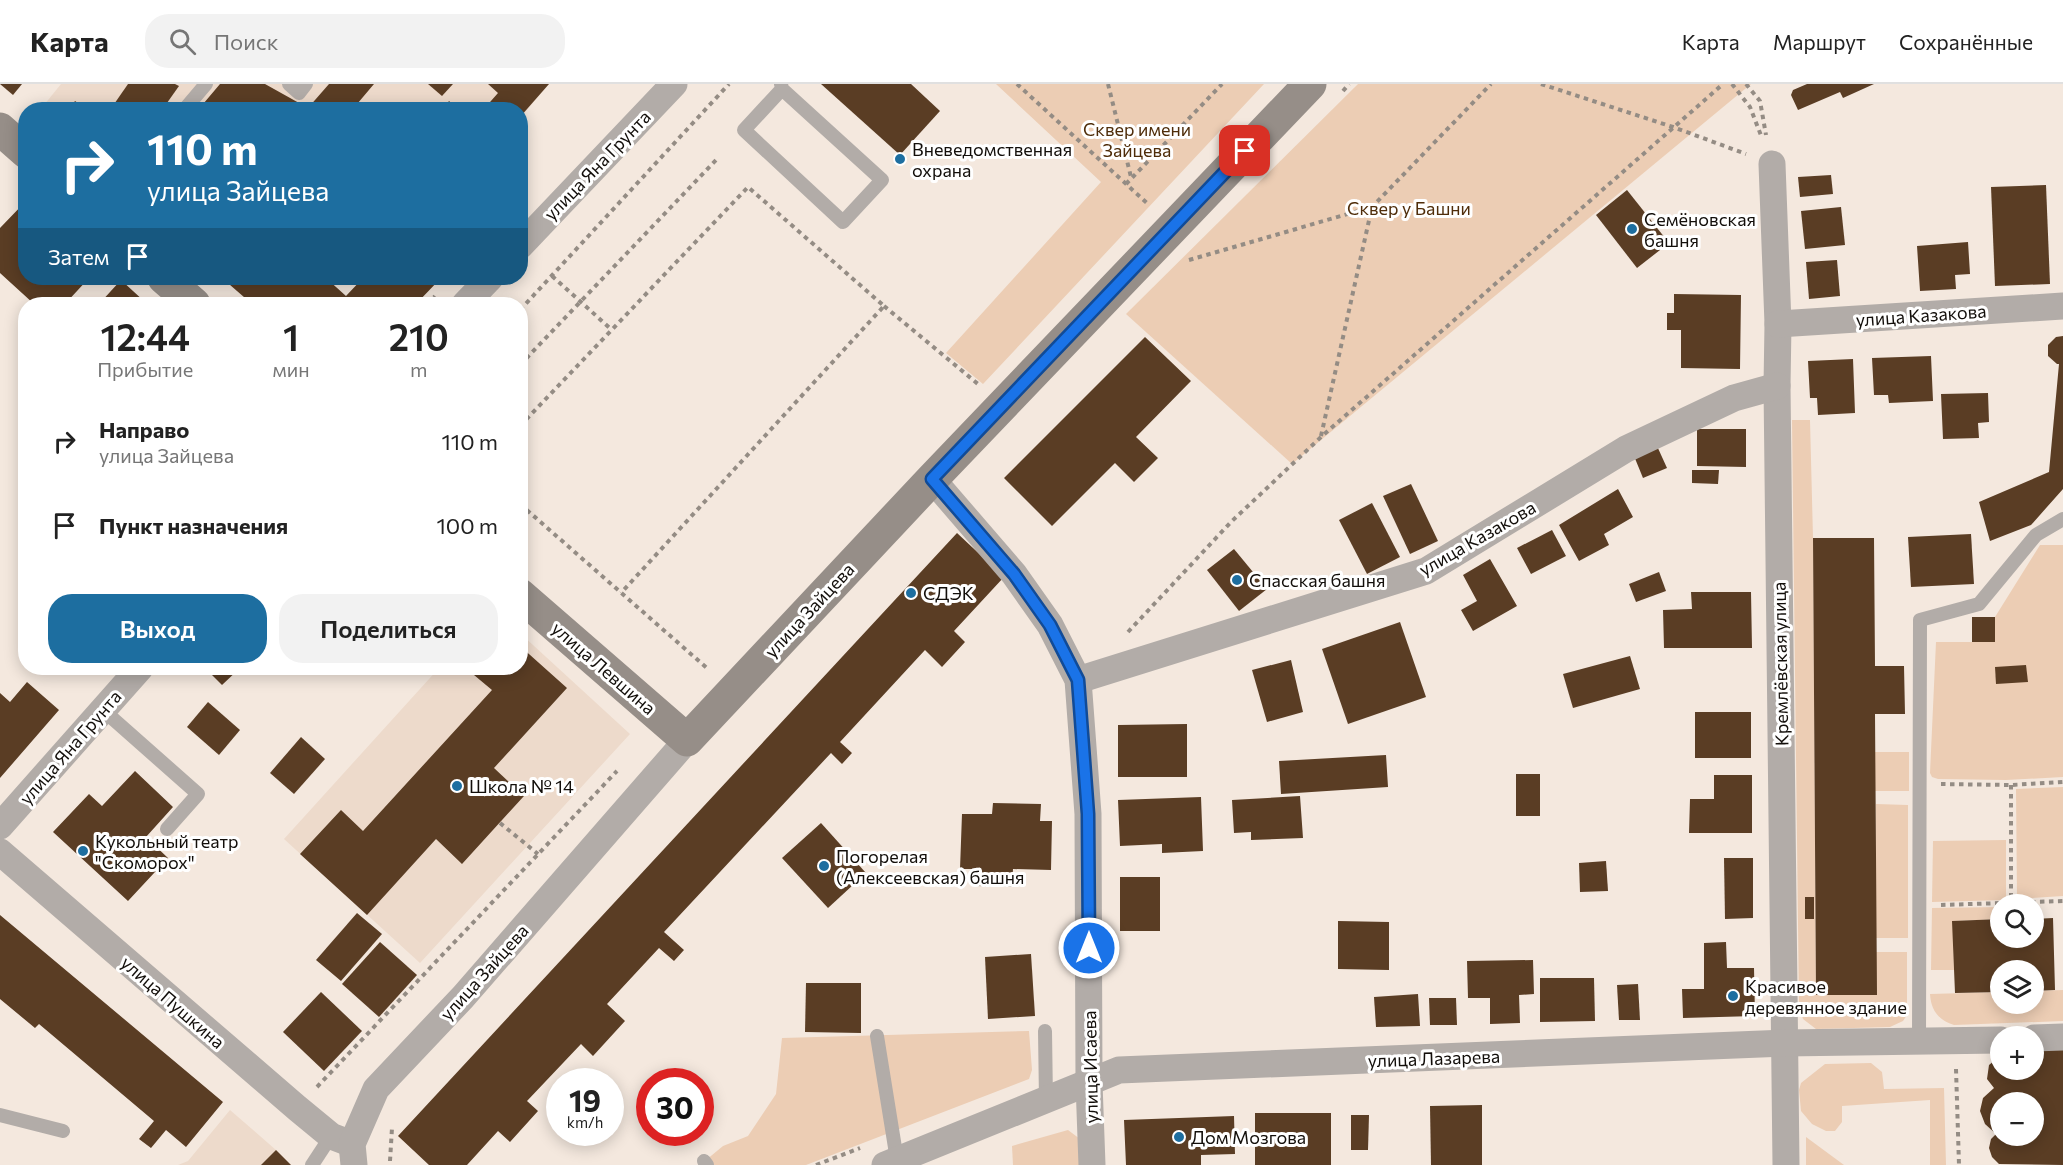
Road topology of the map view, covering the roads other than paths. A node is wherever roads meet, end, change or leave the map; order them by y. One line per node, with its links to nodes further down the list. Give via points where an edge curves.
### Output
1 (206, 84): 7 (lane)
2 (289, 84): 3 (lane, via 299,93)
3 (306, 84)
4 (1310, 84): 19 (street, улица Зайцева)
5 (666, 86): 11 (street, улица Яна Грунта)
6 (782, 86): 6 (lane, via 882,180 843,222 744,130)
7 (191, 102)
8 (0, 129): 9 (street)
9 (18, 145)
10 (1772, 164): 17 (street, Кремлёвская улица)
11 (528, 237)
12 (172, 285): 14 (street)
13 (483, 285): 15 (street)
14 (186, 297)
15 (472, 297)
16 (2063, 306): 17 (street, улица Казакова)
17 (1778, 324): 18 (street, Кремлёвская улица)
18 (1776, 386): 23 (street, улица Казакова, via 1734,398 1626,449 1426,571 1124,653); 35 (street, Кремлёвская улица)
19 (932, 479): 23 (street, улица Исаева, via 1014,574 1050,625); 25 (street, улица Зайцева)
20 (2063, 519): 34 (lane, via 2036,536 1979,604 1920,620)
21 (528, 602): 25 (street, улица Левшина)
22 (134, 675): 24 (street, улица Яна Грунта)
23 (1078, 680): 36 (street, улица Исаева, via 1088,814)
24 (103, 710): 26 (street, улица Яна Грунта); 27 (lane, via 198,794)
25 (687, 740): 40 (street, улица Зайцева, via 463,997 376,1089)
26 (0, 826)
27 (167, 829)
28 (0, 852): 40 (street, улица Пушкина)
29 (1045, 1031): 37 (lane)
30 (877, 1035): 41 (lane)
31 (2063, 1037): 32 (street)
32 (2044, 1038)
33 (1990, 1040): 34 (street, улица Лазарева)
34 (1919, 1042): 35 (street, улица Лазарева)
35 (1784, 1043): 36 (street, улица Лазарева, via 1119,1070); 44 (street, Кремлёвская улица)
36 (1089, 1083): 37 (street, улица Лазарева); 43 (street, улица Исаева)
37 (1046, 1101): 41 (street, улица Лазарева)
38 (0, 1115): 39 (lane)
39 (63, 1131)
40 (346, 1148): 42 (lane)
41 (891, 1163)
42 (312, 1165)
43 (1092, 1165)
44 (1786, 1165)

